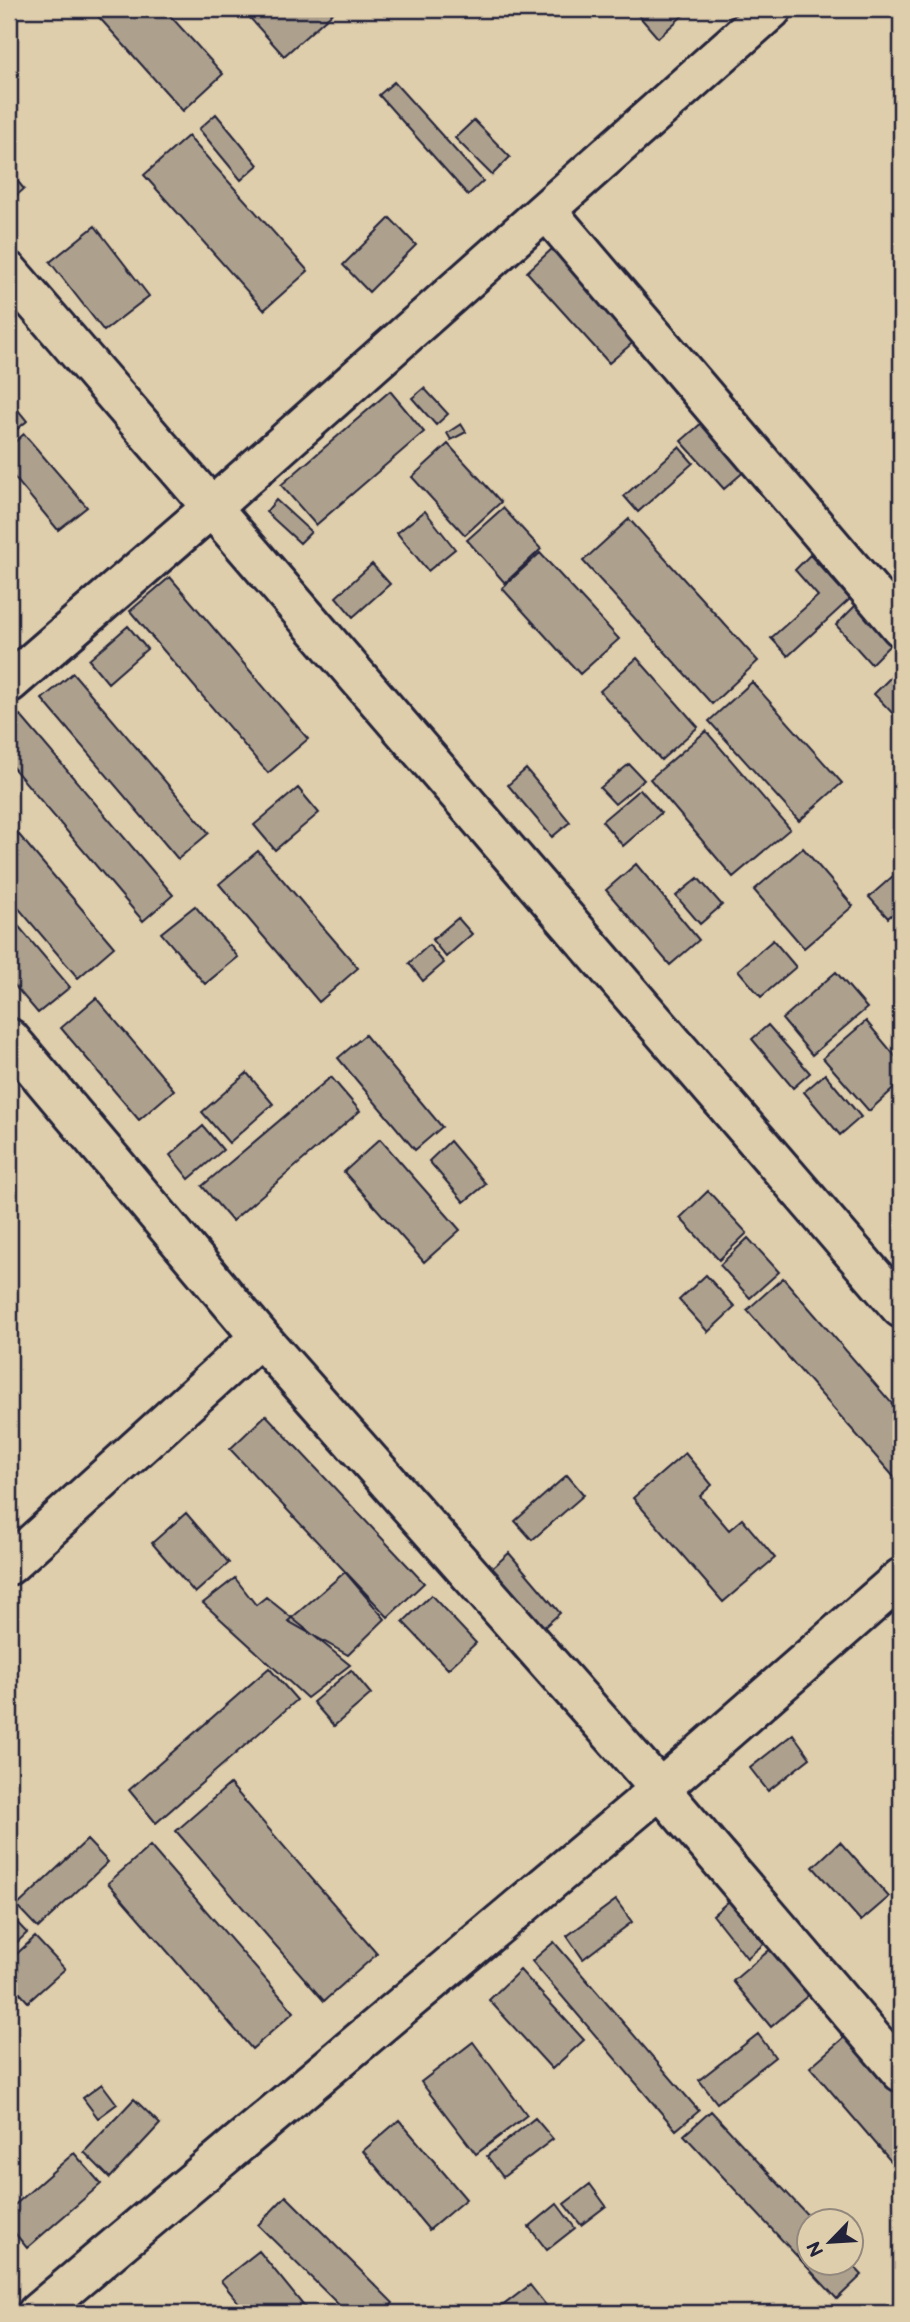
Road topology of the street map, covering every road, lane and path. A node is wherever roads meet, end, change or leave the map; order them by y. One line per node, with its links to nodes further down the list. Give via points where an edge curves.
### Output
1 (772, 9): 2 (street)
2 (546, 210): 4 (street); 5 (street)
3 (9, 272): 4 (street)
4 (211, 508): 6 (street); 8 (street)
5 (901, 627)
6 (9, 683)
7 (9, 1038): 9 (street)
8 (901, 1308)
9 (260, 1337): 10 (street); 12 (street)
10 (9, 1565)
11 (901, 1578): 12 (street)
12 (660, 1789): 13 (street); 14 (street)
13 (901, 2072)
14 (37, 2313)

